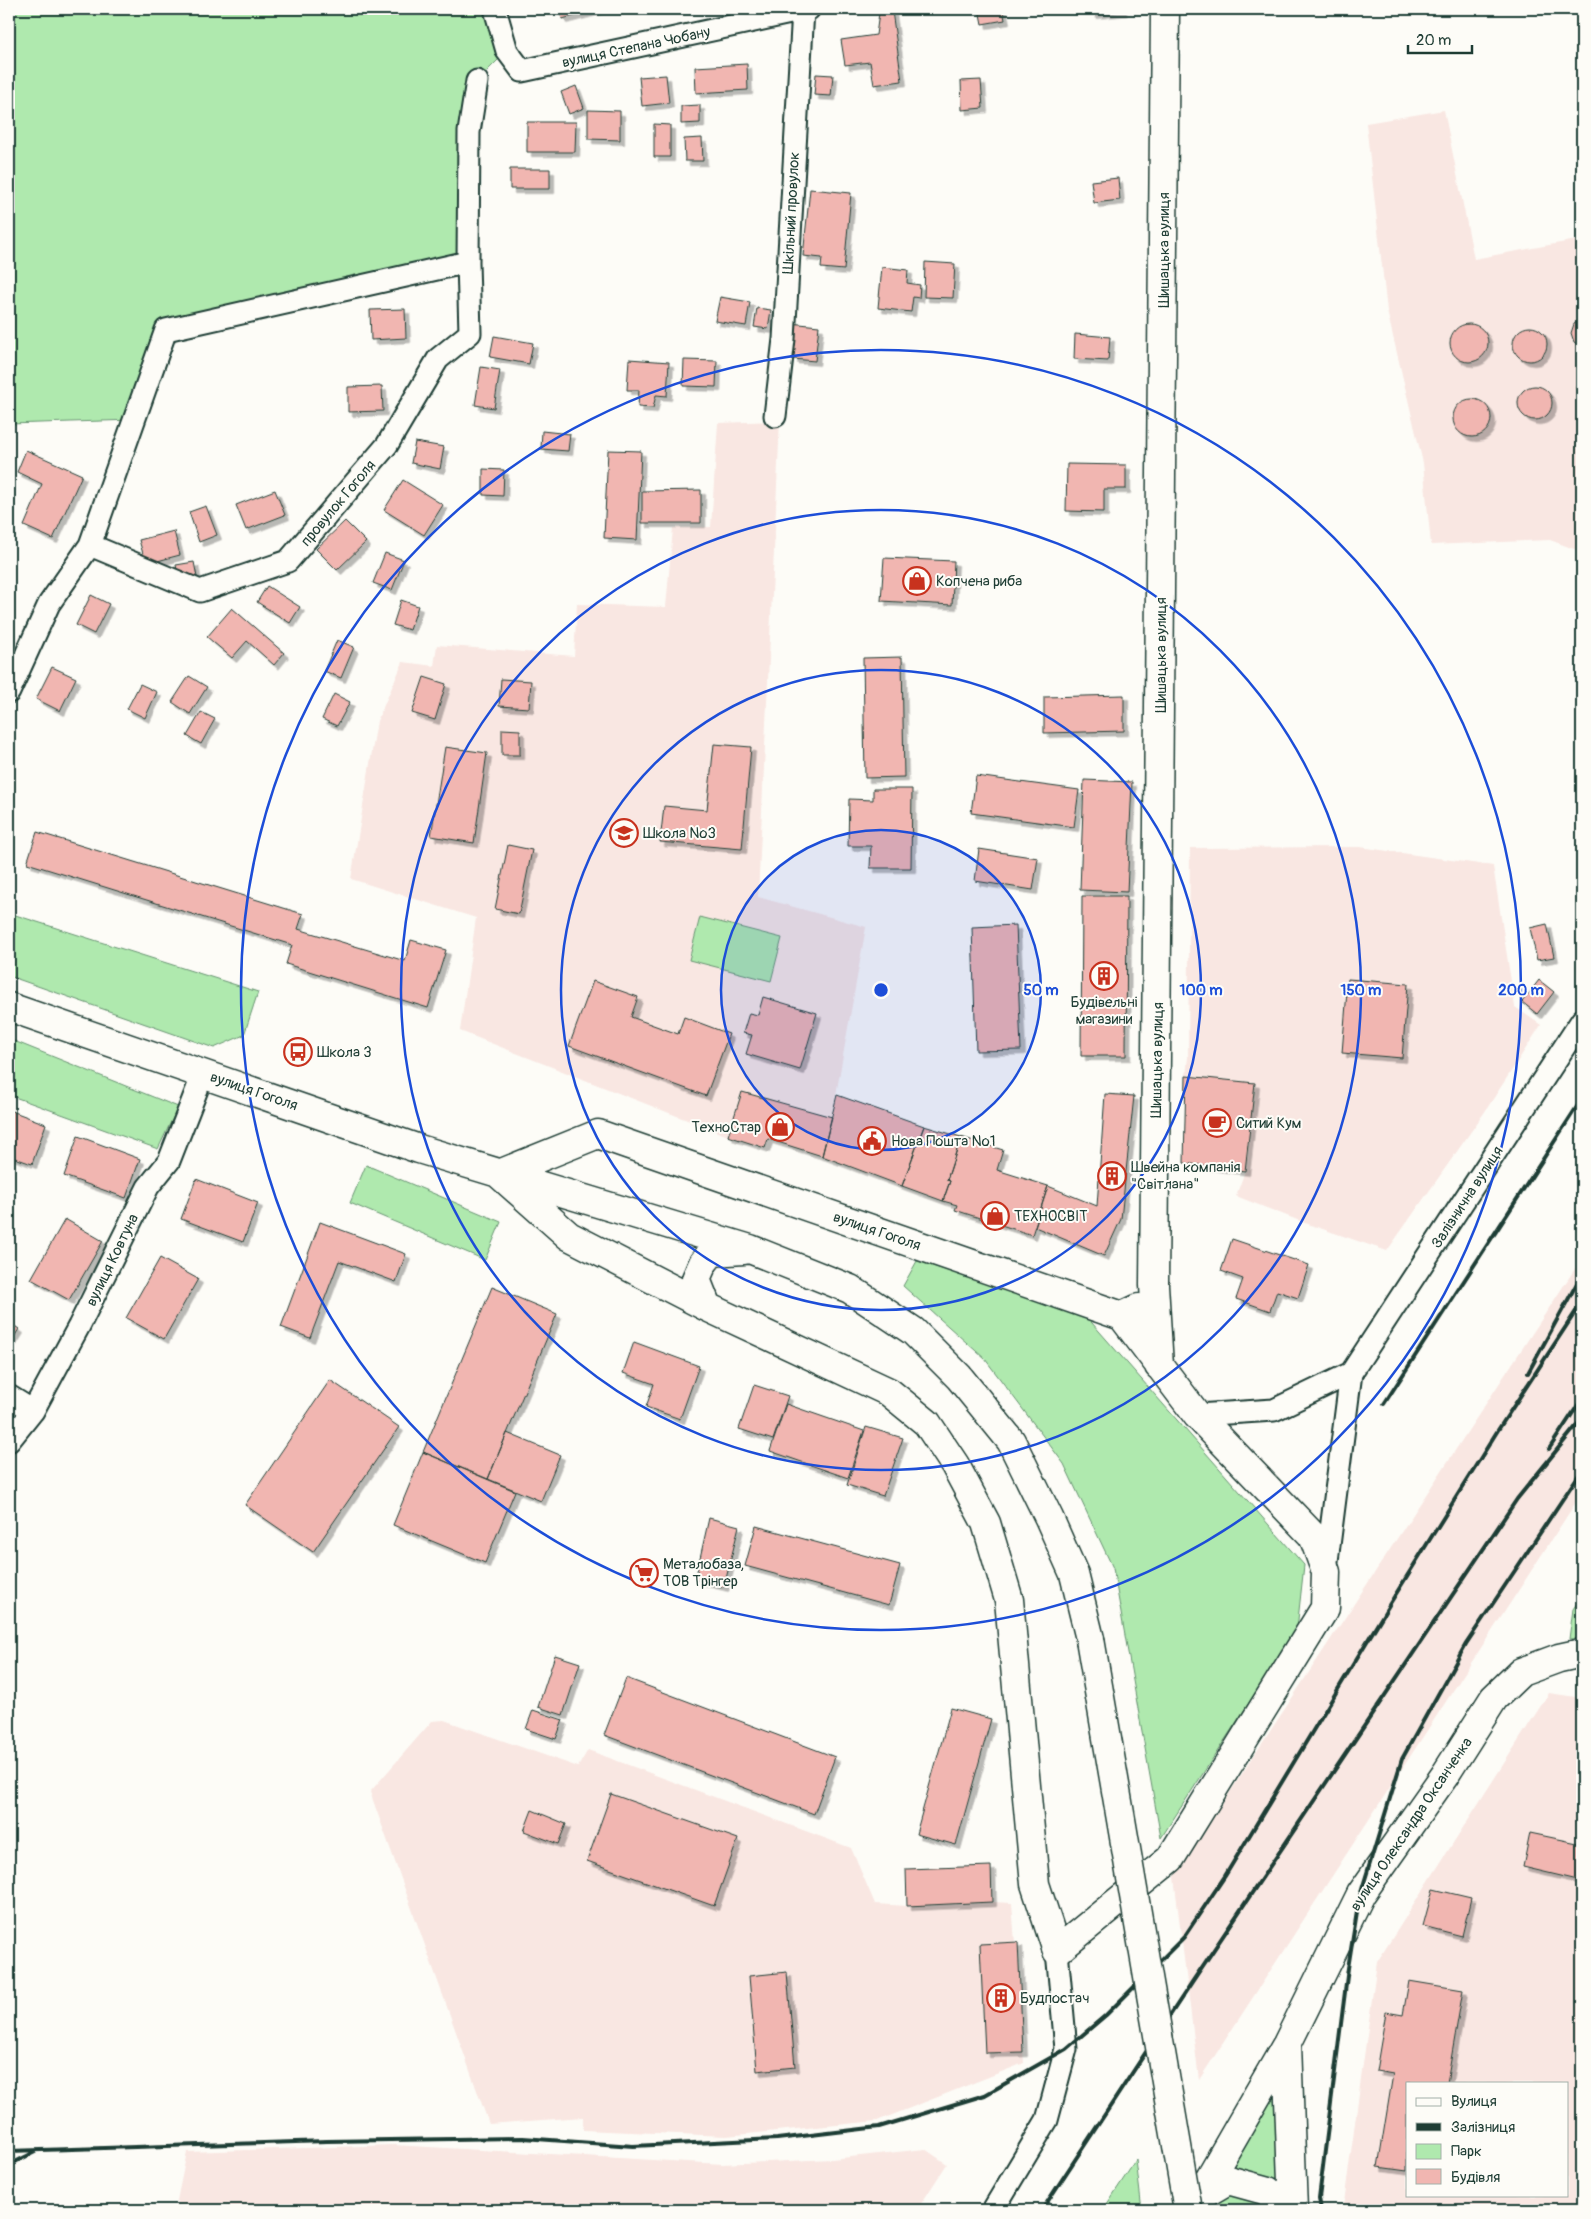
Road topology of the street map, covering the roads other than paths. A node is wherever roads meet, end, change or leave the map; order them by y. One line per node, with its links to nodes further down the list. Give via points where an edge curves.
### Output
1 (495, 9): 3 (street, вулиця Степана Чобану, via 507,51 522,71)
2 (1165, 9): 16 (street, Шишацька вулиця)
3 (806, 10): 6 (street, Шкільний провулок, via 784,339)
4 (476, 81): 5 (street, провулок Гоголя, via 469,132)
5 (468, 262): 7 (street, via 166,330); 7 (street, провулок Гоголя, via 470,333 438,359 387,445 288,561 200,591)
6 (775, 416)
7 (90, 545): 8 (street, via 49,604)
8 (9, 692)
9 (9, 1007): 11 (street, вулиця Гоголя)
10 (1582, 1020): 20 (street, Залізнична вулиця)
11 (204, 1074): 13 (street, вулиця Гоголя, via 418,1150); 22 (street, вулиця Ковтуна, via 169,1161 148,1187)
12 (598, 1134): 13 (street); 14 (street, вулиця Гоголя, via 567,1153 561,1175); 18 (street, вулиця Гоголя)
13 (499, 1174): 14 (street, вулиця Гоголя); 17 (street, вулиця Гоголя, via 569,1236)
14 (586, 1199): 15 (street, вулиця Гоголя)
15 (750, 1249): 17 (street, вулиця Гоголя, via 712,1252 703,1263 696,1279); 29 (street, вулиця Гоголя, bridge, via 850,1289 913,1331 958,1377 1011,1441 1049,1518 1074,1574 1090,1639)
16 (1154, 1301): 18 (street); 19 (street, Шишацька вулиця)
17 (707, 1307): 27 (street, via 889,1392 927,1423 955,1465 986,1523 1009,1600 1035,1884)
18 (1122, 1316): 19 (street)
19 (1159, 1366): 23 (street)
20 (1351, 1373): 23 (street, via 1274,1410); 25 (street, Залізнична вулиця)
21 (9, 1396): 22 (street)
22 (33, 1411): 24 (street, вулиця Ковтуна)
23 (1197, 1415): 25 (street, via 1314,1536)
24 (9, 1441)
25 (1326, 1572): 27 (street, via 1325,1608 1170,1859)
26 (1582, 1652): 28 (street, вулиця Олександра Оксанченка, via 1521,1672 1494,1698 1445,1776 1361,1894)
27 (1057, 1951): 30 (street, via 1066,2049 1048,2120)
28 (1287, 2044): 29 (street, вулиця Олександра Оксанченка); 32 (street)
29 (1193, 2206): 31 (street, via 1228,2180 1268,2191)
30 (993, 2210)
31 (1281, 2210)
32 (1293, 2210)

